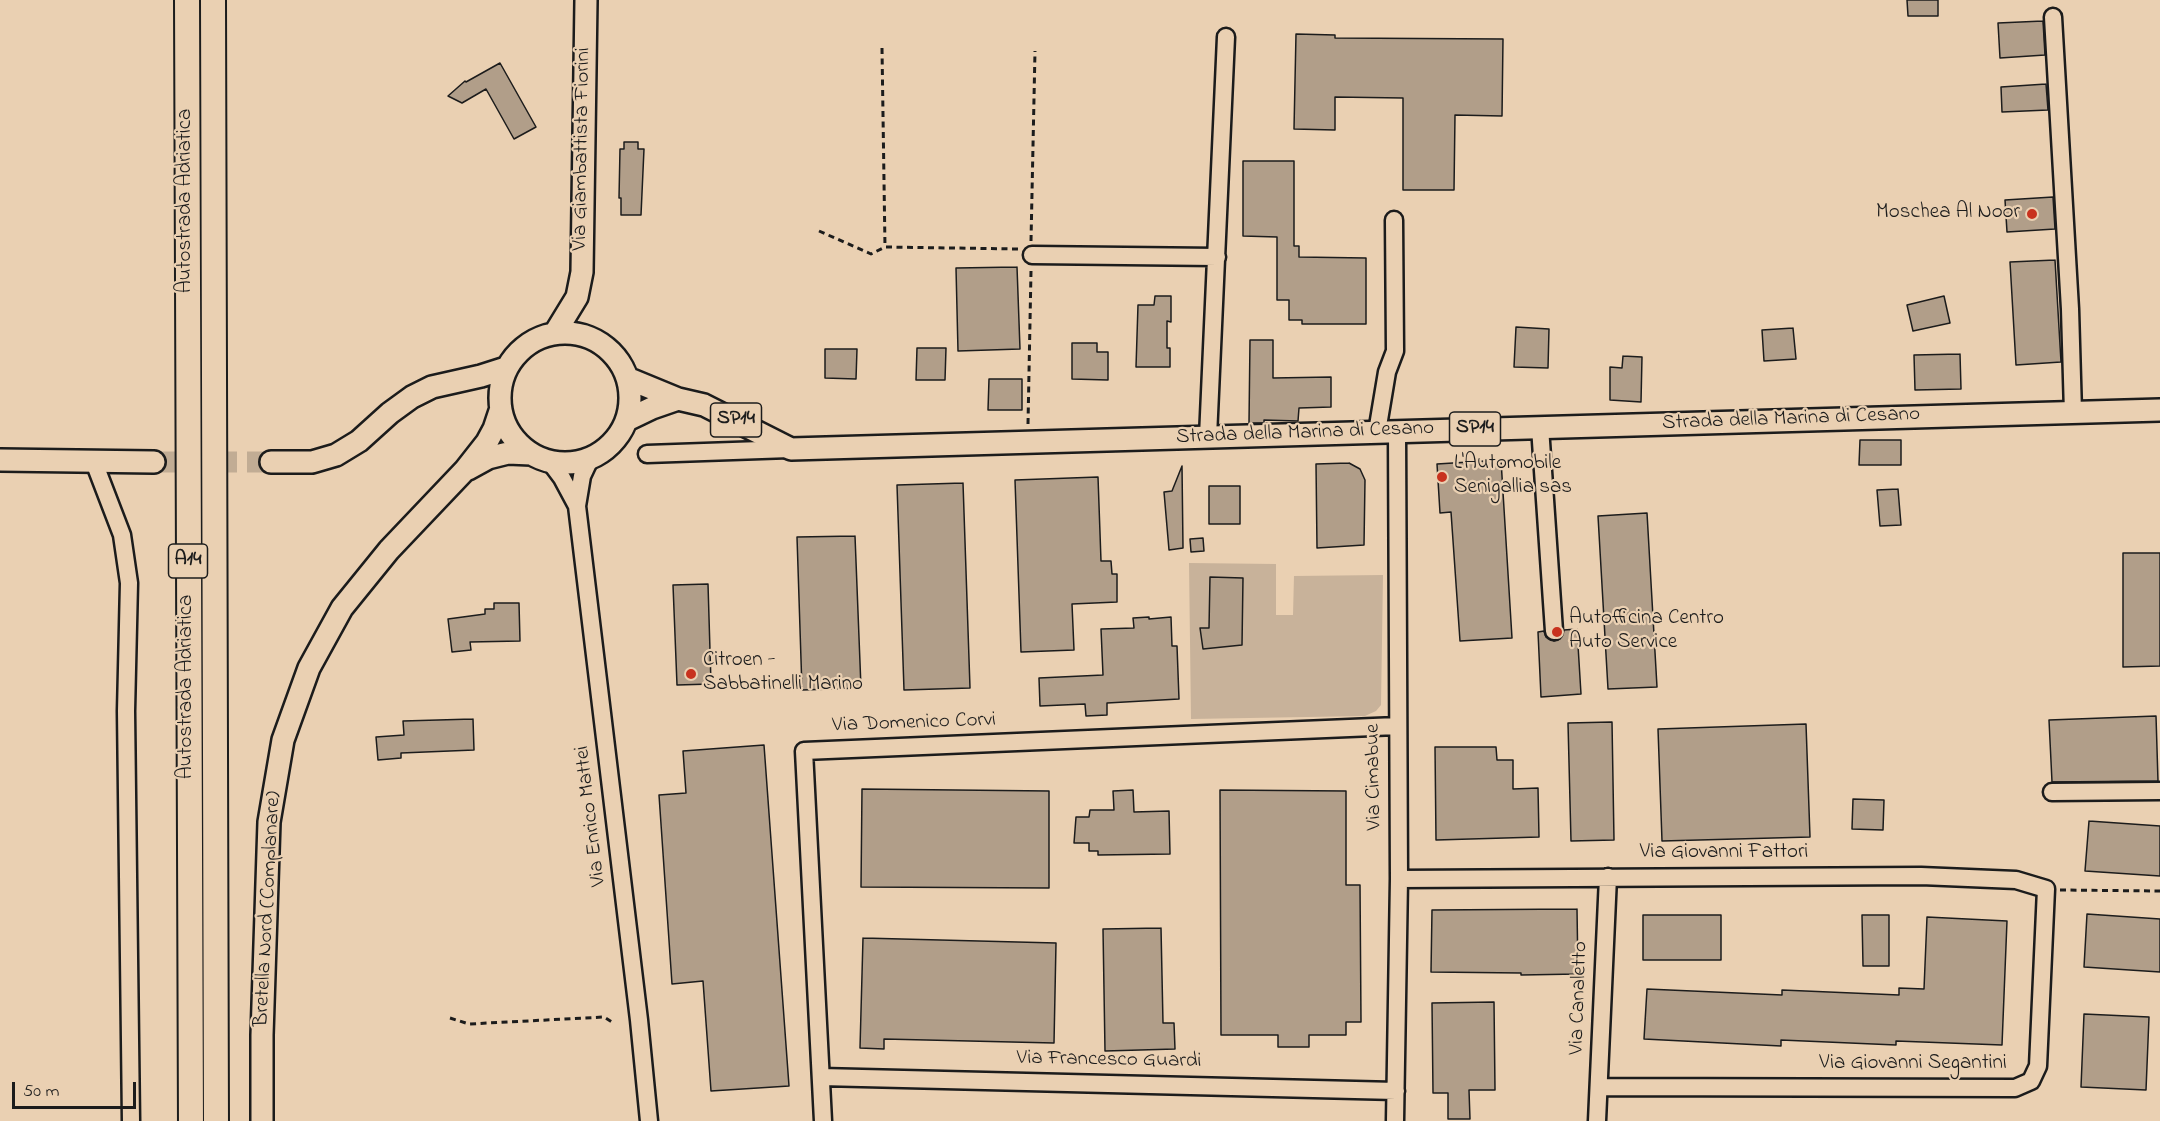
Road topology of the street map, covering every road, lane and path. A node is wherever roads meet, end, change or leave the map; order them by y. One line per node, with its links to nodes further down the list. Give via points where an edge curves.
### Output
1 (187, 0): 50 (highway, Autostrada Adriatica / A14)
2 (213, 0): 51 (highway, Autostrada Adriatica / A14)
3 (586, 0): 12 (main road, Via Giambattista Fiorini, via 582,272)
4 (2053, 17): 21 (street)
5 (1226, 37): 11 (street)
6 (882, 48): 9 (path)
7 (1394, 220): 24 (street, Via Cimabue, via 1395,351 1387,372)
8 (819, 231): 9 (path, via 871,254)
9 (885, 247): 10 (path)
10 (1026, 252): 11 (street)
11 (1217, 257): 25 (street)
12 (577, 297): 13 (main road, Via Giambattista Fiorini); 14 (main road, Via Giambattista Fiorini, via 578,313)
13 (555, 333): 14 (main road); 15 (main road, via 526,345)
14 (589, 337): 16 (main road, via 619,361)
15 (506, 368): 17 (main road); 19 (main road)
16 (627, 378): 18 (main road, Strada della Marina di Cesano / SP14); 22 (main road)
17 (453, 383): 19 (main road, via 474,388); 33 (main road, via 432,387 412,397 336,455 312,462)
18 (678, 399): 22 (main road); 26 (main road, Strada della Marina di Cesano / SP14, via 705,405)
19 (500, 404): 28 (main road, via 506,428 517,443); 34 (main road, Bretella Nord (Complanare), via 494,429)
20 (2160, 410): 21 (main road, Strada della Marina di Cesano / SP14)
21 (2073, 413): 23 (main road, Strada della Marina di Cesano / SP14)
22 (627, 420): 29 (main road, via 606,450)
23 (1540, 427): 24 (main road, Strada della Marina di Cesano / SP14); 36 (street)
24 (1387, 432): 25 (main road, Strada della Marina di Cesano / SP14); 37 (street, Via Cimabue)
25 (1208, 437): 26 (main road, Strada della Marina di Cesano / SP14)
26 (790, 449): 27 (street)
27 (647, 454)
28 (540, 458): 29 (main road, via 577,463); 34 (main road, Bretella Nord (Complanare), via 508,453); 35 (street, Via Enrico Mattei, via 562,478)
29 (590, 459): 35 (street, Via Enrico Mattei, via 582,476)
30 (0, 460): 31 (main road)
31 (94, 462): 32 (main road); 49 (street, via 122,535 129,583 126,711)
32 (154, 462)
33 (271, 462)
34 (465, 470): 52 (main road, Bretella Nord (Complanare), via 389,550 342,608 309,668 283,740 269,822)
35 (577, 506): 53 (street, Via Enrico Mattei)
36 (1554, 631)
37 (1397, 726): 41 (street, Via Cimabue); 46 (street, Via Domenico Corvi, via 804,751)
38 (2160, 791): 39 (street)
39 (2052, 792)
40 (1608, 877): 41 (street, Via Giovanni Fattori); 42 (street, Via Giovanni Fattori, via 1921,876 2016,880); 47 (street, Via Canaletto)
41 (1399, 879): 48 (street, Via Cimabue)
42 (2046, 889): 43 (path); 47 (street, Via Giovanni Segantini, via 2038,1066 2031,1081 2015,1088)
43 (2160, 891)
44 (450, 1018): 45 (path, via 469,1024 604,1017)
45 (612, 1022)
46 (821, 1077): 48 (street, Via Francesco Guardi); 54 (street, Via Domenico Corvi)
47 (1599, 1087): 56 (street, Via Canaletto)
48 (1396, 1091): 55 (street, Via Cimabue)
49 (131, 1121)
50 (191, 1121)
51 (216, 1121)
52 (262, 1121)
53 (649, 1121)
54 (823, 1121)
55 (1395, 1121)
56 (1597, 1121)

